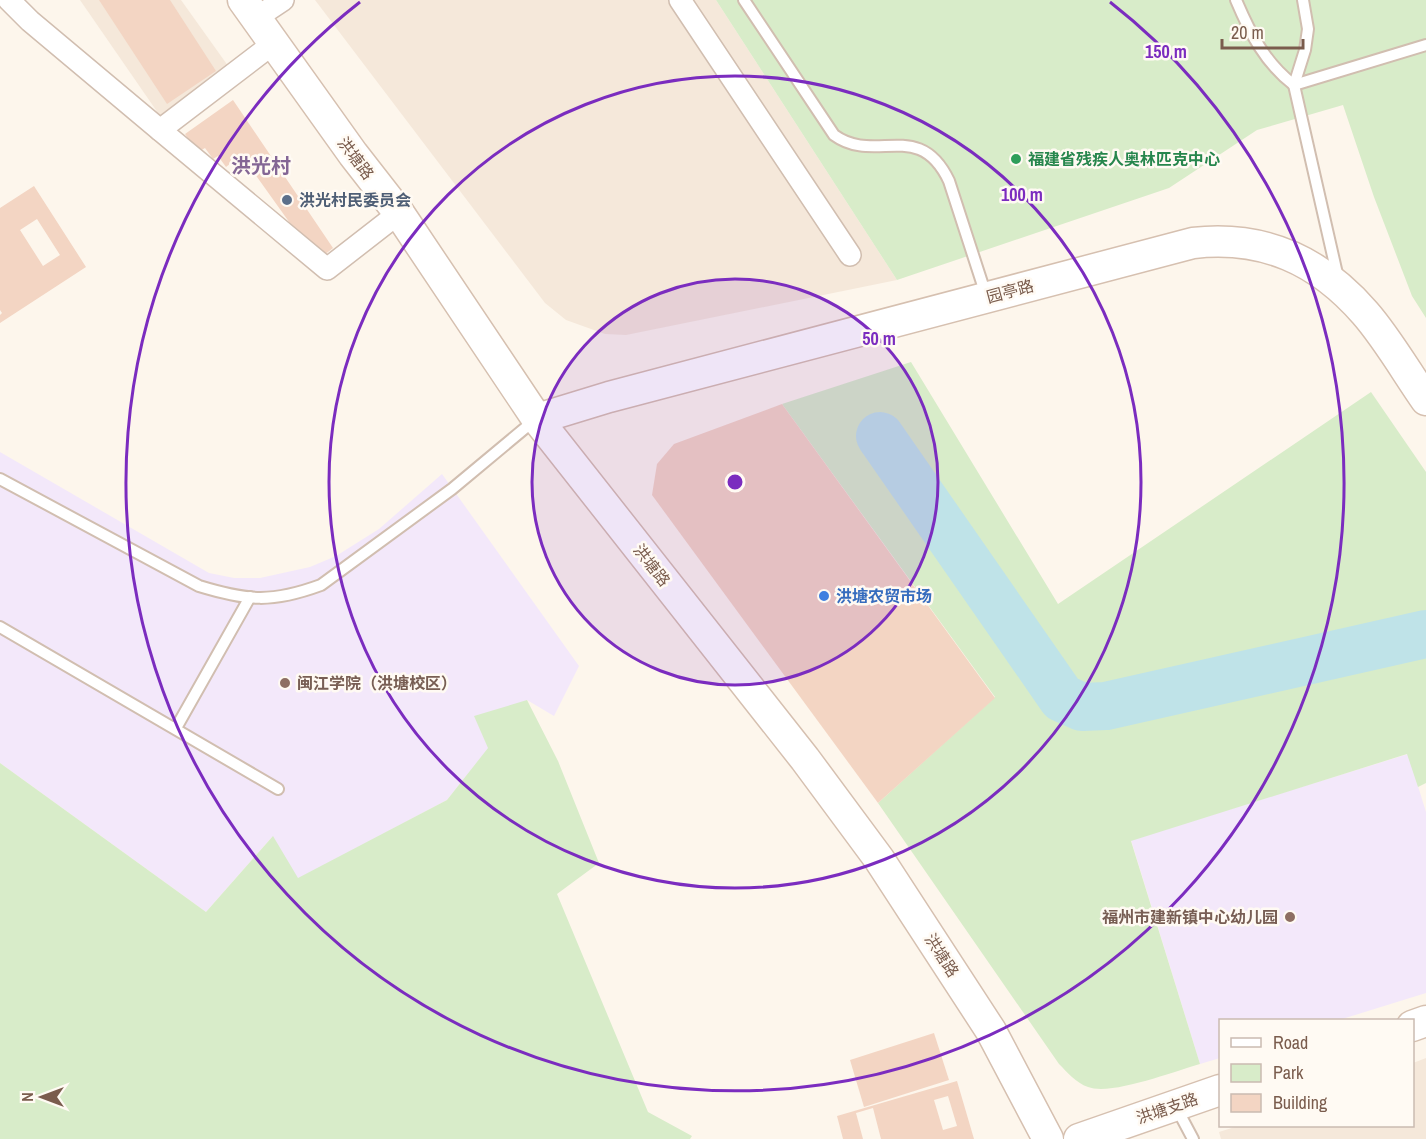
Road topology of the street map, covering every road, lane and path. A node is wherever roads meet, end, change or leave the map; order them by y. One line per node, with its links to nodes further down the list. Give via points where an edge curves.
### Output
1 (9, 0): 11 (street)
2 (283, 0): 7 (street)
3 (680, 0): 13 (street)
4 (744, 0): 15 (lane, via 834,135 854,145 911,146 935,158 949,181)
5 (1236, 0): 10 (lane, via 1265,57)
6 (1303, 0): 10 (lane, via 1308,29)
7 (250, 9): 8 (street, 洪塘路)
8 (274, 44): 11 (street); 12 (street, 洪塘路)
9 (1426, 45): 10 (lane)
10 (1294, 85): 14 (lane)
11 (160, 130): 12 (street, via 327,269)
12 (399, 213): 17 (street, 洪塘路)
13 (850, 255)
14 (1341, 290): 15 (street, 园亭路, via 1295,257 1242,242 1218,240 1193,243); 16 (street, 园亭路, via 1365,314)
15 (987, 298): 17 (street, 园亭路)
16 (1426, 400)
17 (537, 419): 19 (lane, via 452,489 321,585 281,597); 25 (street, 洪塘路, via 879,859 992,1031)
18 (0, 479): 19 (lane, via 199,586)
19 (250, 597): 21 (lane)
20 (0, 627): 21 (lane)
21 (176, 728): 22 (lane)
22 (278, 789)
23 (1219, 1091): 24 (street, 洪塘支路)
24 (1175, 1105): 26 (street, 洪塘支路); 27 (lane)
25 (1047, 1139)
26 (1079, 1139)
27 (1192, 1139)

